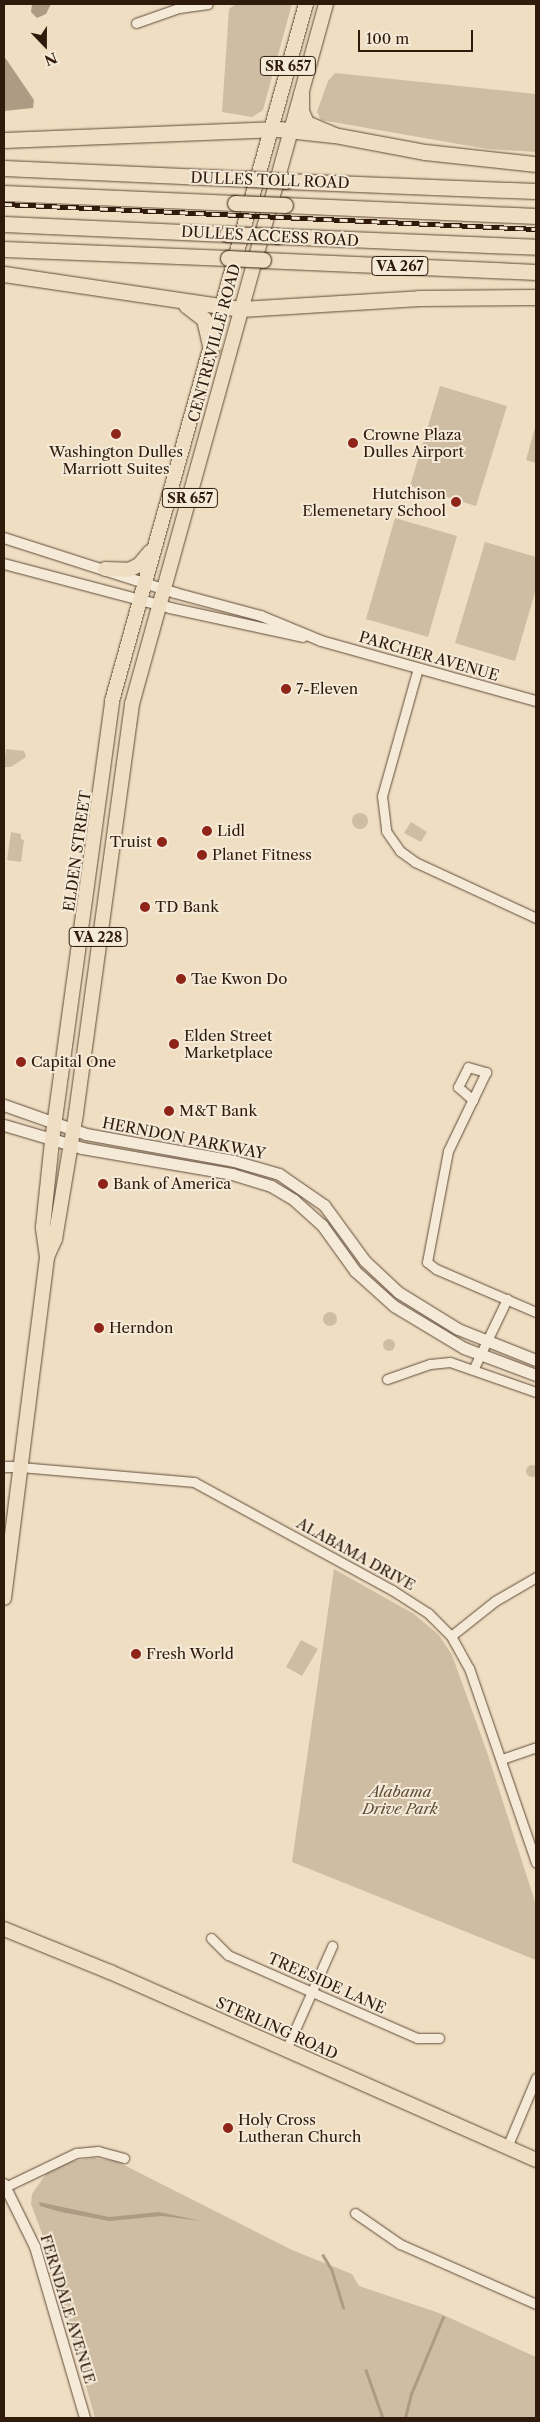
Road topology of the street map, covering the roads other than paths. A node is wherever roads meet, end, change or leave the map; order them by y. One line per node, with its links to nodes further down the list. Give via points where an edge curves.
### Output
1 (208, 4): 4 (street, via 179,8)
2 (306, 4): 6 (main road, CENTREVILLE ROAD / SR 657)
3 (326, 4): 5 (main road, CENTREVILLE ROAD / SR 657)
4 (136, 23)
5 (301, 94): 7 (main road, CENTREVILLE ROAD / SR 657); 8 (highway, via 301,111 306,123)
6 (271, 129): 7 (highway); 9 (highway); 24 (main road, CENTREVILLE ROAD / SR 657)
7 (290, 129): 8 (highway); 25 (main road, CENTREVILLE ROAD / SR 657)
8 (334, 135): 10 (highway, via 432,153)
9 (4, 140)
10 (536, 164)
11 (4, 168): 13 (highway, DULLES TOLL ROAD, bridge)
12 (4, 186): 15 (highway)
13 (536, 191)
14 (4, 194): 15 (highway, DULLES ACCESS ROAD)
15 (100, 197): 16 (highway, DULLES ACCESS ROAD, bridge)
16 (536, 216)
17 (4, 224): 18 (highway, DULLES ACCESS ROAD, bridge)
18 (536, 247)
19 (4, 249): 20 (highway, VA 267, bridge)
20 (536, 272)
21 (4, 274): 23 (highway)
22 (536, 296): 25 (highway, via 401,299)
23 (178, 301): 24 (highway); 26 (highway, via 202,316)
24 (222, 308): 25 (highway); 26 (main road, CENTREVILLE ROAD / SR 657)
25 (241, 310): 32 (main road, CENTREVILLE ROAD / SR 657)
26 (211, 349): 28 (main road, CENTREVILLE ROAD / SR 657)
27 (4, 538): 30 (street, PARCHER AVENUE)
28 (154, 547): 30 (main road, via 134,568); 31 (main road, CENTREVILLE ROAD / SR 657)
29 (4, 564): 33 (street, PARCHER AVENUE)
30 (105, 569): 31 (street, PARCHER AVENUE)
31 (144, 582): 32 (street, PARCHER AVENUE); 33 (main road, CENTREVILLE ROAD / SR 657)
32 (164, 589): 34 (main road, CENTREVILLE ROAD / SR 657); 35 (street, PARCHER AVENUE, via 261,616)
33 (139, 600): 34 (street, PARCHER AVENUE); 38 (main road, ELDEN STREET / SR 657, via 118,673)
34 (159, 605): 35 (street, PARCHER AVENUE); 39 (main road, ELDEN STREET / SR 657)
35 (314, 638): 36 (street, PARCHER AVENUE)
36 (418, 668): 37 (street, PARCHER AVENUE); 40 (street, via 382,796 382,814 389,836 400,852 416,862)
37 (536, 701)
38 (107, 743): 43 (main road, ELDEN STREET / VA 228)
39 (124, 745): 45 (main road, ELDEN STREET / VA 228)
40 (536, 918)
41 (473, 1100): 49 (street, via 448,1151 427,1262 436,1269)
42 (4, 1105): 43 (main road, HERNDON PARKWAY)
43 (54, 1124): 45 (main road, HERNDON PARKWAY); 46 (main road, ELDEN STREET / VA 228)
44 (4, 1125): 46 (main road, HERNDON PARKWAY)
45 (72, 1130): 47 (main road, ELDEN STREET); 51 (main road, HERNDON PARKWAY, via 253,1165 289,1179 324,1205 365,1261 391,1286 435,1315)
46 (52, 1141): 47 (main road, HERNDON PARKWAY); 48 (main road, ELDEN STREET, via 42,1227)
47 (69, 1145): 48 (main road, ELDEN STREET, via 55,1239); 52 (main road, HERNDON PARKWAY, via 232,1174 271,1186 294,1200 322,1225 355,1270 384,1299 423,1325)
48 (47, 1257): 58 (main road, ELDEN STREET)
49 (507, 1299): 50 (street); 51 (street)
50 (536, 1312)
51 (487, 1342): 52 (street); 53 (main road, HERNDON PARKWAY)
52 (481, 1355): 54 (street); 55 (main road, HERNDON PARKWAY)
53 (536, 1360)
54 (473, 1370): 56 (street, via 450,1362 430,1364); 57 (street)
55 (536, 1375)
56 (387, 1379)
57 (536, 1392)
58 (20, 1466): 59 (street, ALABAMA DRIVE); 61 (main road, ELDEN STREET); 62 (street, ALABAMA DRIVE, via 178,1478 194,1482 392,1590 428,1613)
59 (4, 1467)
60 (536, 1577): 62 (street, via 495,1601)
61 (4, 1598)
62 (451, 1636): 64 (street, ALABAMA DRIVE, via 469,1668)
63 (536, 1747): 64 (street)
64 (502, 1759): 65 (street, ALABAMA DRIVE)
65 (536, 1862)
66 (4, 1929): 71 (main road, STERLING ROAD)
67 (211, 1938): 69 (street, TREESIDE LANE, via 228,1955)
68 (332, 1946): 69 (street)
69 (312, 1992): 70 (street, TREESIDE LANE, via 417,2038); 71 (street)
70 (439, 2038)
71 (286, 2050): 74 (main road, STERLING ROAD)
72 (536, 2078): 73 (street)
73 (534, 2089): 74 (street)
74 (507, 2147): 76 (main road, STERLING ROAD)
75 (124, 2158): 77 (street, via 98,2151 76,2153)
76 (536, 2160)
77 (5, 2188): 80 (street, FERNDALE AVENUE, via 35,2247)
78 (355, 2213): 79 (street, via 400,2244)
79 (536, 2304)
80 (85, 2418)

